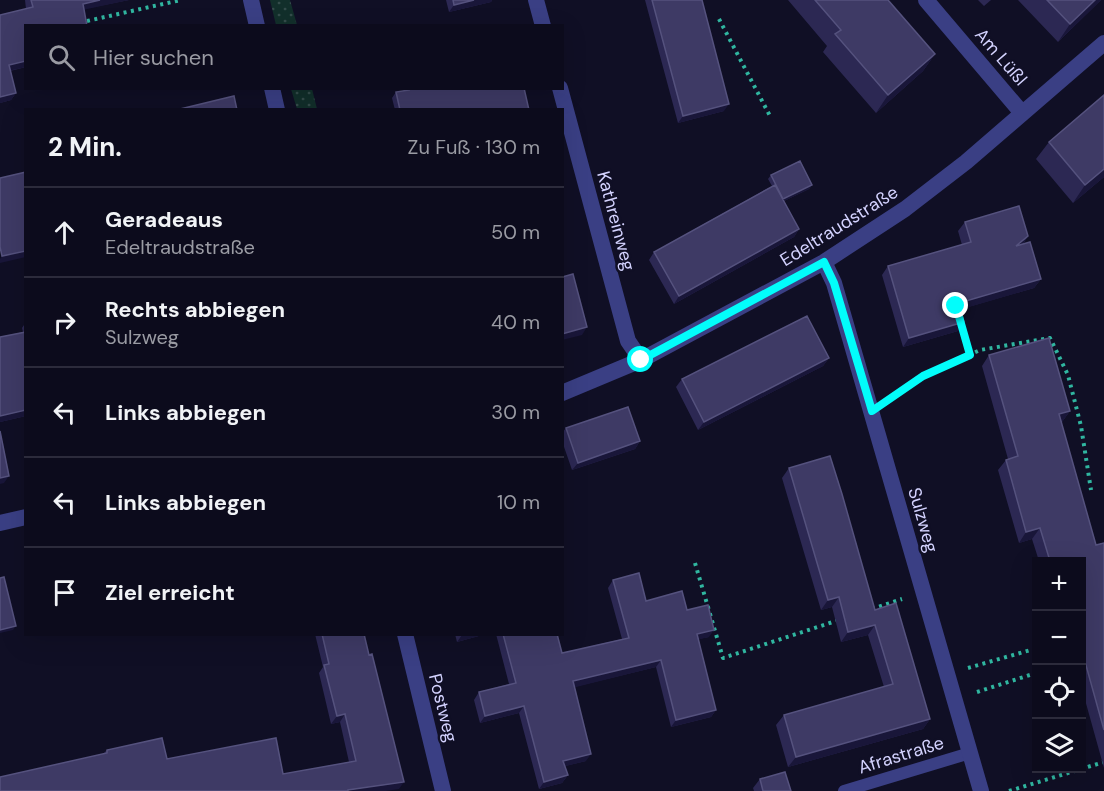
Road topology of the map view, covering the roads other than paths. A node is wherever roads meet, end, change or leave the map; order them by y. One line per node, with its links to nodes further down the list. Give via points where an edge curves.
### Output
1 (251, 0): 4 (street)
2 (536, 0): 5 (street)
3 (926, 0): 10 (street, Am Lüßl)
4 (257, 24)
5 (542, 24)
6 (1104, 43): 10 (street, Edeltraudstraße)
7 (272, 90): 9 (street)
8 (561, 90): 12 (street, Kathreinweg, via 628,341)
9 (277, 108)
10 (1022, 113): 11 (street, Edeltraudstraße, via 966,162)
11 (824, 262): 12 (street, Edeltraudstraße); 17 (street, Sulzweg, via 834,283)
12 (641, 360): 13 (street, Edeltraudstraße)
13 (564, 392)
14 (24, 518): 15 (street)
15 (0, 523)
16 (405, 636): 18 (street, Postweg)
17 (970, 753): 19 (lane, Afrastraße); 20 (street, Sulzweg)
18 (443, 791)
19 (844, 791)
20 (981, 791)

